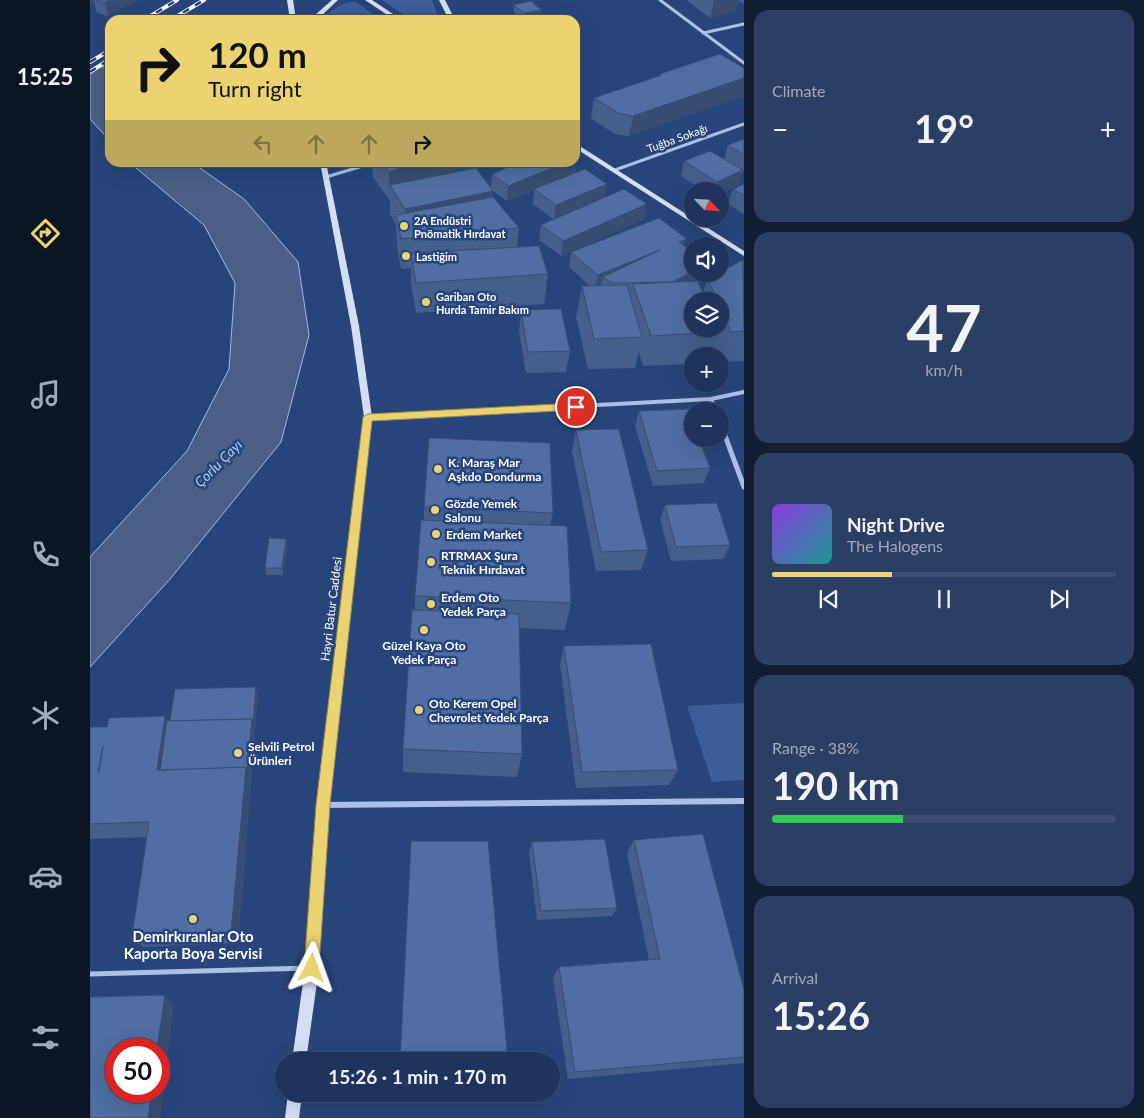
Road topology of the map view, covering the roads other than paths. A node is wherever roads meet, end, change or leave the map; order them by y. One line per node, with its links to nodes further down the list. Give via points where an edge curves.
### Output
1 (290, 0): 6 (main road)
2 (334, 0): 7 (main road)
3 (368, 0): 8 (main road)
4 (442, 0): 9 (main road)
5 (660, 0): 11 (street)
6 (292, 15)
7 (318, 15)
8 (391, 15)
9 (450, 15)
10 (744, 24): 11 (street)
11 (703, 33): 12 (street)
12 (744, 63)
13 (744, 124): 18 (street, Tuğba Sokağı)
14 (580, 141): 18 (main road)
15 (580, 148): 18 (main road)
16 (324, 167): 19 (main road, Hayri Batur Caddesi)
17 (359, 167): 19 (street)
18 (615, 170): 20 (main road)
19 (326, 177): 24 (main road, Hayri Batur Caddesi, via 356,326)
20 (744, 254)
21 (744, 392): 22 (street)
22 (711, 399): 23 (street); 24 (street)
23 (712, 402)
24 (368, 417): 28 (main road, Hayri Batur Caddesi)
25 (729, 446): 26 (street)
26 (744, 487)
27 (744, 801): 28 (street)
28 (323, 805): 29 (main road, Hayri Batur Caddesi)
29 (312, 968): 30 (lane); 31 (main road, Hayri Batur Caddesi)
30 (90, 974)
31 (300, 1052)
32 (294, 1102): 33 (main road)
33 (292, 1118)

